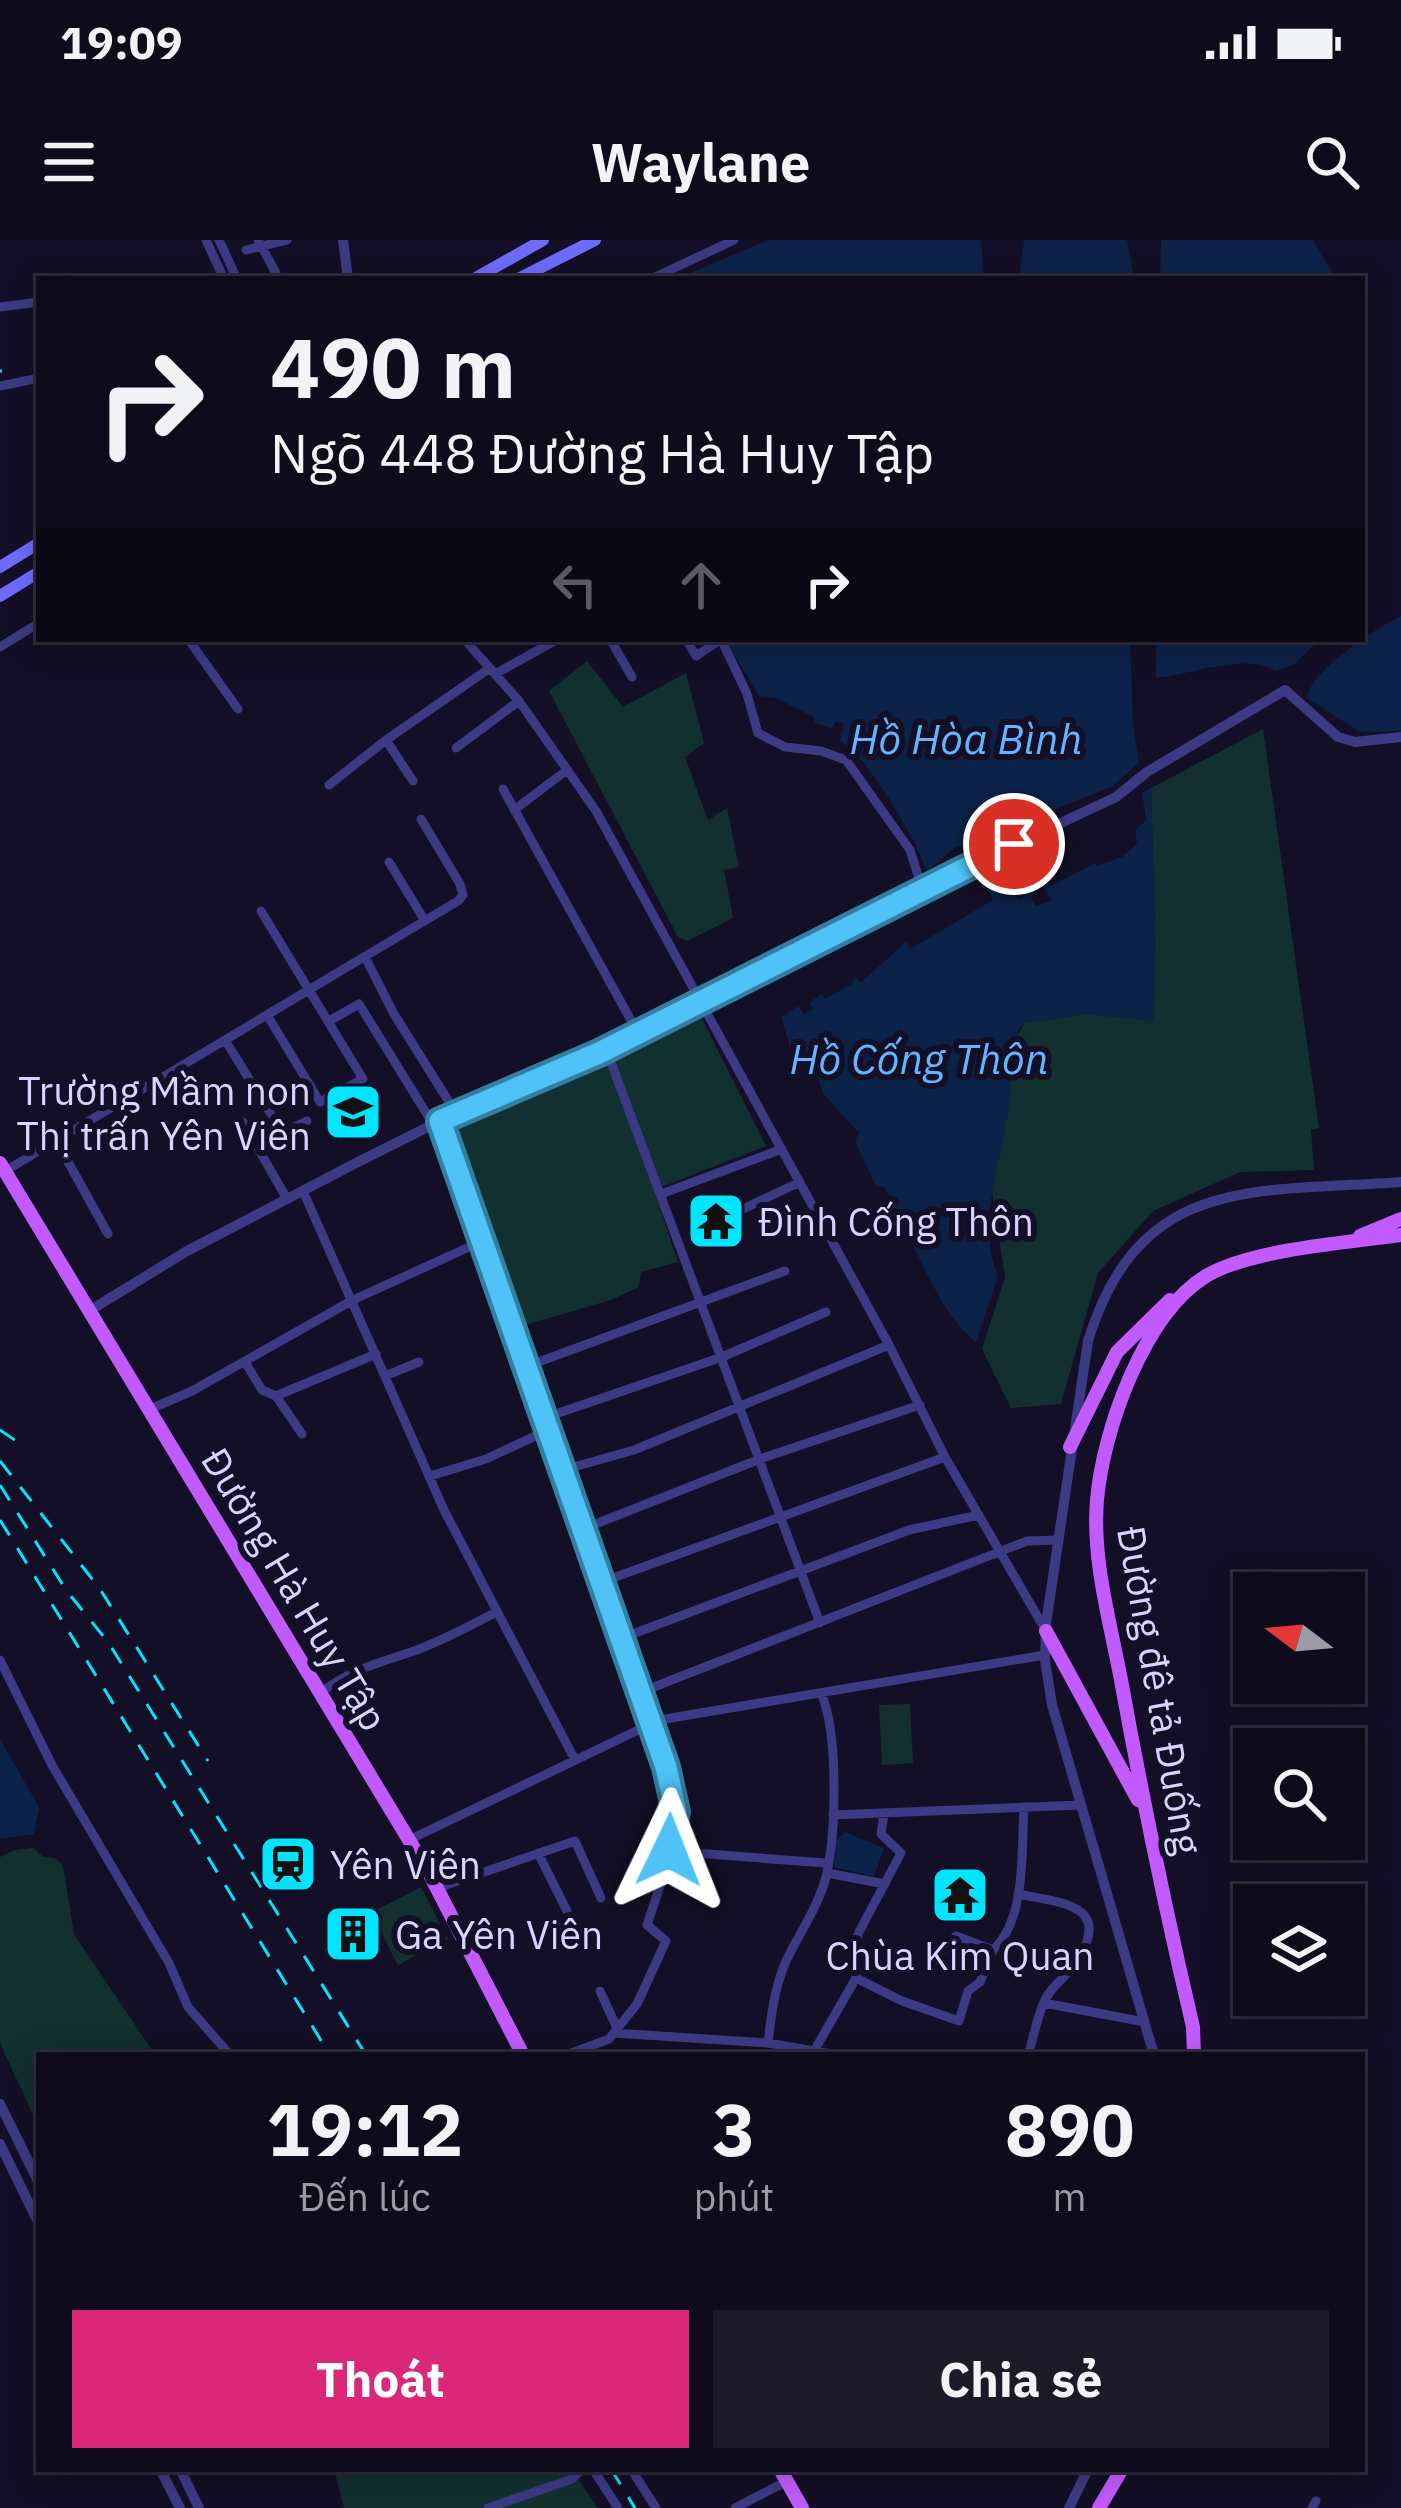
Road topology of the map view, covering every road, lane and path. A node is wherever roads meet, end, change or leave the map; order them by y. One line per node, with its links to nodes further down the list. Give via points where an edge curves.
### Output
1 (206, 240): 11 (street)
2 (220, 240): 12 (street)
3 (287, 240): 8 (street)
4 (343, 240): 13 (street)
5 (543, 240): 14 (main road)
6 (595, 240): 15 (main road)
7 (734, 240): 16 (street)
8 (259, 243): 9 (street); 10 (street)
9 (246, 250)
10 (276, 272)
11 (223, 276)
12 (236, 276)
13 (348, 276)
14 (479, 276)
15 (524, 276)
16 (657, 276)
17 (0, 293): 19 (street)
18 (36, 302): 19 (street)
19 (1, 307)
20 (36, 379): 21 (street)
21 (0, 386)
22 (36, 545): 23 (main road)
23 (0, 567)
24 (36, 574): 25 (main road)
25 (0, 596)
26 (36, 624): 34 (street)
27 (190, 642): 38 (street)
28 (467, 642): 35 (street)
29 (552, 642): 35 (street)
30 (612, 642): 36 (street)
31 (688, 642): 32 (street, via 696,656)
32 (717, 642)
33 (722, 642): 49 (street, via 758,734 846,760 910,850)
34 (0, 647)
35 (492, 671): 37 (street); 40 (street)
36 (632, 677)
37 (519, 701): 41 (street); 42 (street)
38 (238, 709)
39 (1401, 736): 49 (street, via 1338,737 1285,691 1116,796)
40 (386, 740): 43 (street); 44 (street)
41 (456, 748)
42 (567, 770): 46 (street); 54 (street)
43 (413, 781)
44 (328, 785)
45 (502, 789): 46 (street)
46 (514, 810): 57 (street)
47 (421, 819): 51 (street, via 463,895)
48 (389, 862): 51 (street)
49 (922, 888): 54 (street)
50 (261, 911): 53 (street)
51 (425, 921): 52 (street)
52 (365, 957): 53 (street); 60 (street)
53 (310, 989): 55 (street); 56 (street)
54 (701, 1000): 57 (street); 65 (street)
55 (267, 1015): 56 (street, via 320,1102 363,1079); 58 (street)
56 (329, 1021): 63 (street, via 359,1004)
57 (638, 1033): 59 (street)
58 (225, 1040): 61 (street, via 282,1132); 64 (street)
59 (607, 1049): 60 (street); 70 (street)
60 (456, 1113): 63 (street)
61 (307, 1121)
62 (243, 1122): 71 (street)
63 (436, 1123): 69 (street); 76 (street)
64 (56, 1140): 66 (street); 74 (street)
65 (782, 1149): 67 (street); 70 (street)
66 (2, 1167): 82 (main road, Đường Hà Huy Tập)
67 (800, 1182): 72 (street); 84 (street)
68 (1401, 1182): 98 (street, via 1237,1193 1179,1215 1144,1242 1094,1322)
69 (302, 1191): 71 (street); 80 (street)
70 (662, 1194): 81 (street)
71 (287, 1199): 82 (street)
72 (743, 1210)
73 (1401, 1219): 77 (main road)
74 (108, 1234)
75 (1401, 1235): 77 (main road, Đường đê tả Đuống)
76 (480, 1242): 80 (street); 89 (street)
77 (1339, 1244): 79 (main road, Đường đê tả Đuống, via 1249,1259)
78 (785, 1271): 81 (street)
79 (1205, 1276): 98 (main road, via 1150,1315 1118,1352); 123 (main road, Đường đê tả Đuống, via 1165,1316 1138,1360 1109,1436 1097,1500 1098,1561)
80 (353, 1300): 85 (street); 87 (street)
81 (702, 1301): 86 (street); 89 (street)
82 (89, 1311): 94 (main road, Đường Hà Huy Tập)
83 (826, 1312): 86 (street)
84 (889, 1345): 92 (street); 93 (street)
85 (376, 1354): 90 (street); 91 (street)
86 (722, 1357): 93 (street); 95 (street)
87 (245, 1362): 91 (street); 94 (street)
88 (419, 1362): 90 (street)
89 (525, 1367): 95 (street)
90 (385, 1376): 102 (street)
91 (275, 1396): 97 (street)
92 (920, 1405): 99 (street); 100 (street)
93 (740, 1406): 100 (street); 101 (street)
94 (148, 1410): 117 (main road, Đường Hà Huy Tập)
95 (544, 1418): 96 (street)
96 (548, 1430): 101 (street); 102 (street)
97 (302, 1434)
98 (1070, 1447): 106 (street)
99 (945, 1457): 103 (street); 104 (street)
100 (760, 1459): 104 (street); 105 (street)
101 (562, 1470): 105 (street)
102 (430, 1476): 110 (street)
103 (979, 1515): 107 (street); 108 (street, via 909,1530)
104 (780, 1518): 108 (street); 109 (street)
105 (583, 1528): 109 (street)
106 (1057, 1540): 107 (street, via 1034,1539); 112 (street)
107 (1000, 1554): 111 (street); 112 (street)
108 (802, 1570): 111 (street); 113 (street)
109 (602, 1582): 113 (street)
110 (497, 1612): 117 (street, via 347,1673); 120 (street)
111 (820, 1623): 116 (street)
112 (1046, 1631): 114 (street); 123 (main road)
113 (622, 1638): 116 (street)
114 (1045, 1655): 118 (street); 121 (street)
115 (0, 1660): 146 (street, via 188,2007)
116 (640, 1692): 119 (street)
117 (320, 1693): 126 (main road, Đường Hà Huy Tập)
118 (821, 1694): 119 (street); 125 (street)
119 (652, 1723): 120 (street); 127 (street, via 676,1812)
120 (575, 1760): 126 (street)
121 (1081, 1805): 122 (street); 133 (street)
122 (1024, 1807): 124 (street); 132 (street)
123 (1144, 1810): 152 (main road, Đường đê tả Đuống)
124 (884, 1813): 125 (street); 130 (street, via 881,1834 901,1853)
125 (833, 1815): 129 (street)
126 (409, 1840): 131 (main road, Đường Hà Huy Tập)
127 (669, 1850): 129 (street); 143 (street, via 647,1925 666,1941)
128 (538, 1853): 131 (street); 134 (street, via 575,1840); 135 (street)
129 (826, 1868): 130 (street); 144 (street, via 785,1964)
130 (885, 1884): 139 (street, via 858,1934)
131 (437, 1888): 147 (main road, Đường Hà Huy Tập)
132 (1018, 1894): 136 (street); 138 (street, via 1005,1939)
133 (1108, 1897): 136 (street); 142 (street)
134 (601, 1898)
135 (568, 1911)
136 (1086, 1913): 141 (street, via 1084,1948)
137 (948, 1950): 138 (street, via 956,1936)
138 (993, 1950): 139 (street, via 958,2021)
139 (856, 1978): 145 (street)
140 (600, 1991): 143 (street)
141 (1044, 2003): 142 (street); 150 (street)
142 (1145, 2022): 151 (street)
143 (615, 2031): 144 (street); 148 (street)
144 (768, 2043): 145 (street)
145 (814, 2051): 149 (street)
146 (227, 2052)
147 (521, 2052)
148 (574, 2052)
149 (820, 2052)
150 (1029, 2052)
151 (1153, 2052)
152 (1194, 2052)
153 (0, 2104): 155 (street)
154 (0, 2144): 156 (street)
155 (36, 2177)
156 (36, 2218)
157 (162, 2472): 165 (street)
158 (181, 2472): 166 (street)
159 (579, 2472): 167 (street)
160 (595, 2472): 168 (street)
161 (634, 2472): 169 (street)
162 (1087, 2472): 172 (street)
163 (1120, 2472): 173 (main road)
164 (783, 2475): 170 (street); 171 (main road)
165 (180, 2508)
166 (199, 2508)
167 (488, 2508)
168 (618, 2508)
169 (656, 2508)
170 (735, 2508)
171 (802, 2508)
172 (1069, 2508)
173 (1099, 2508)

